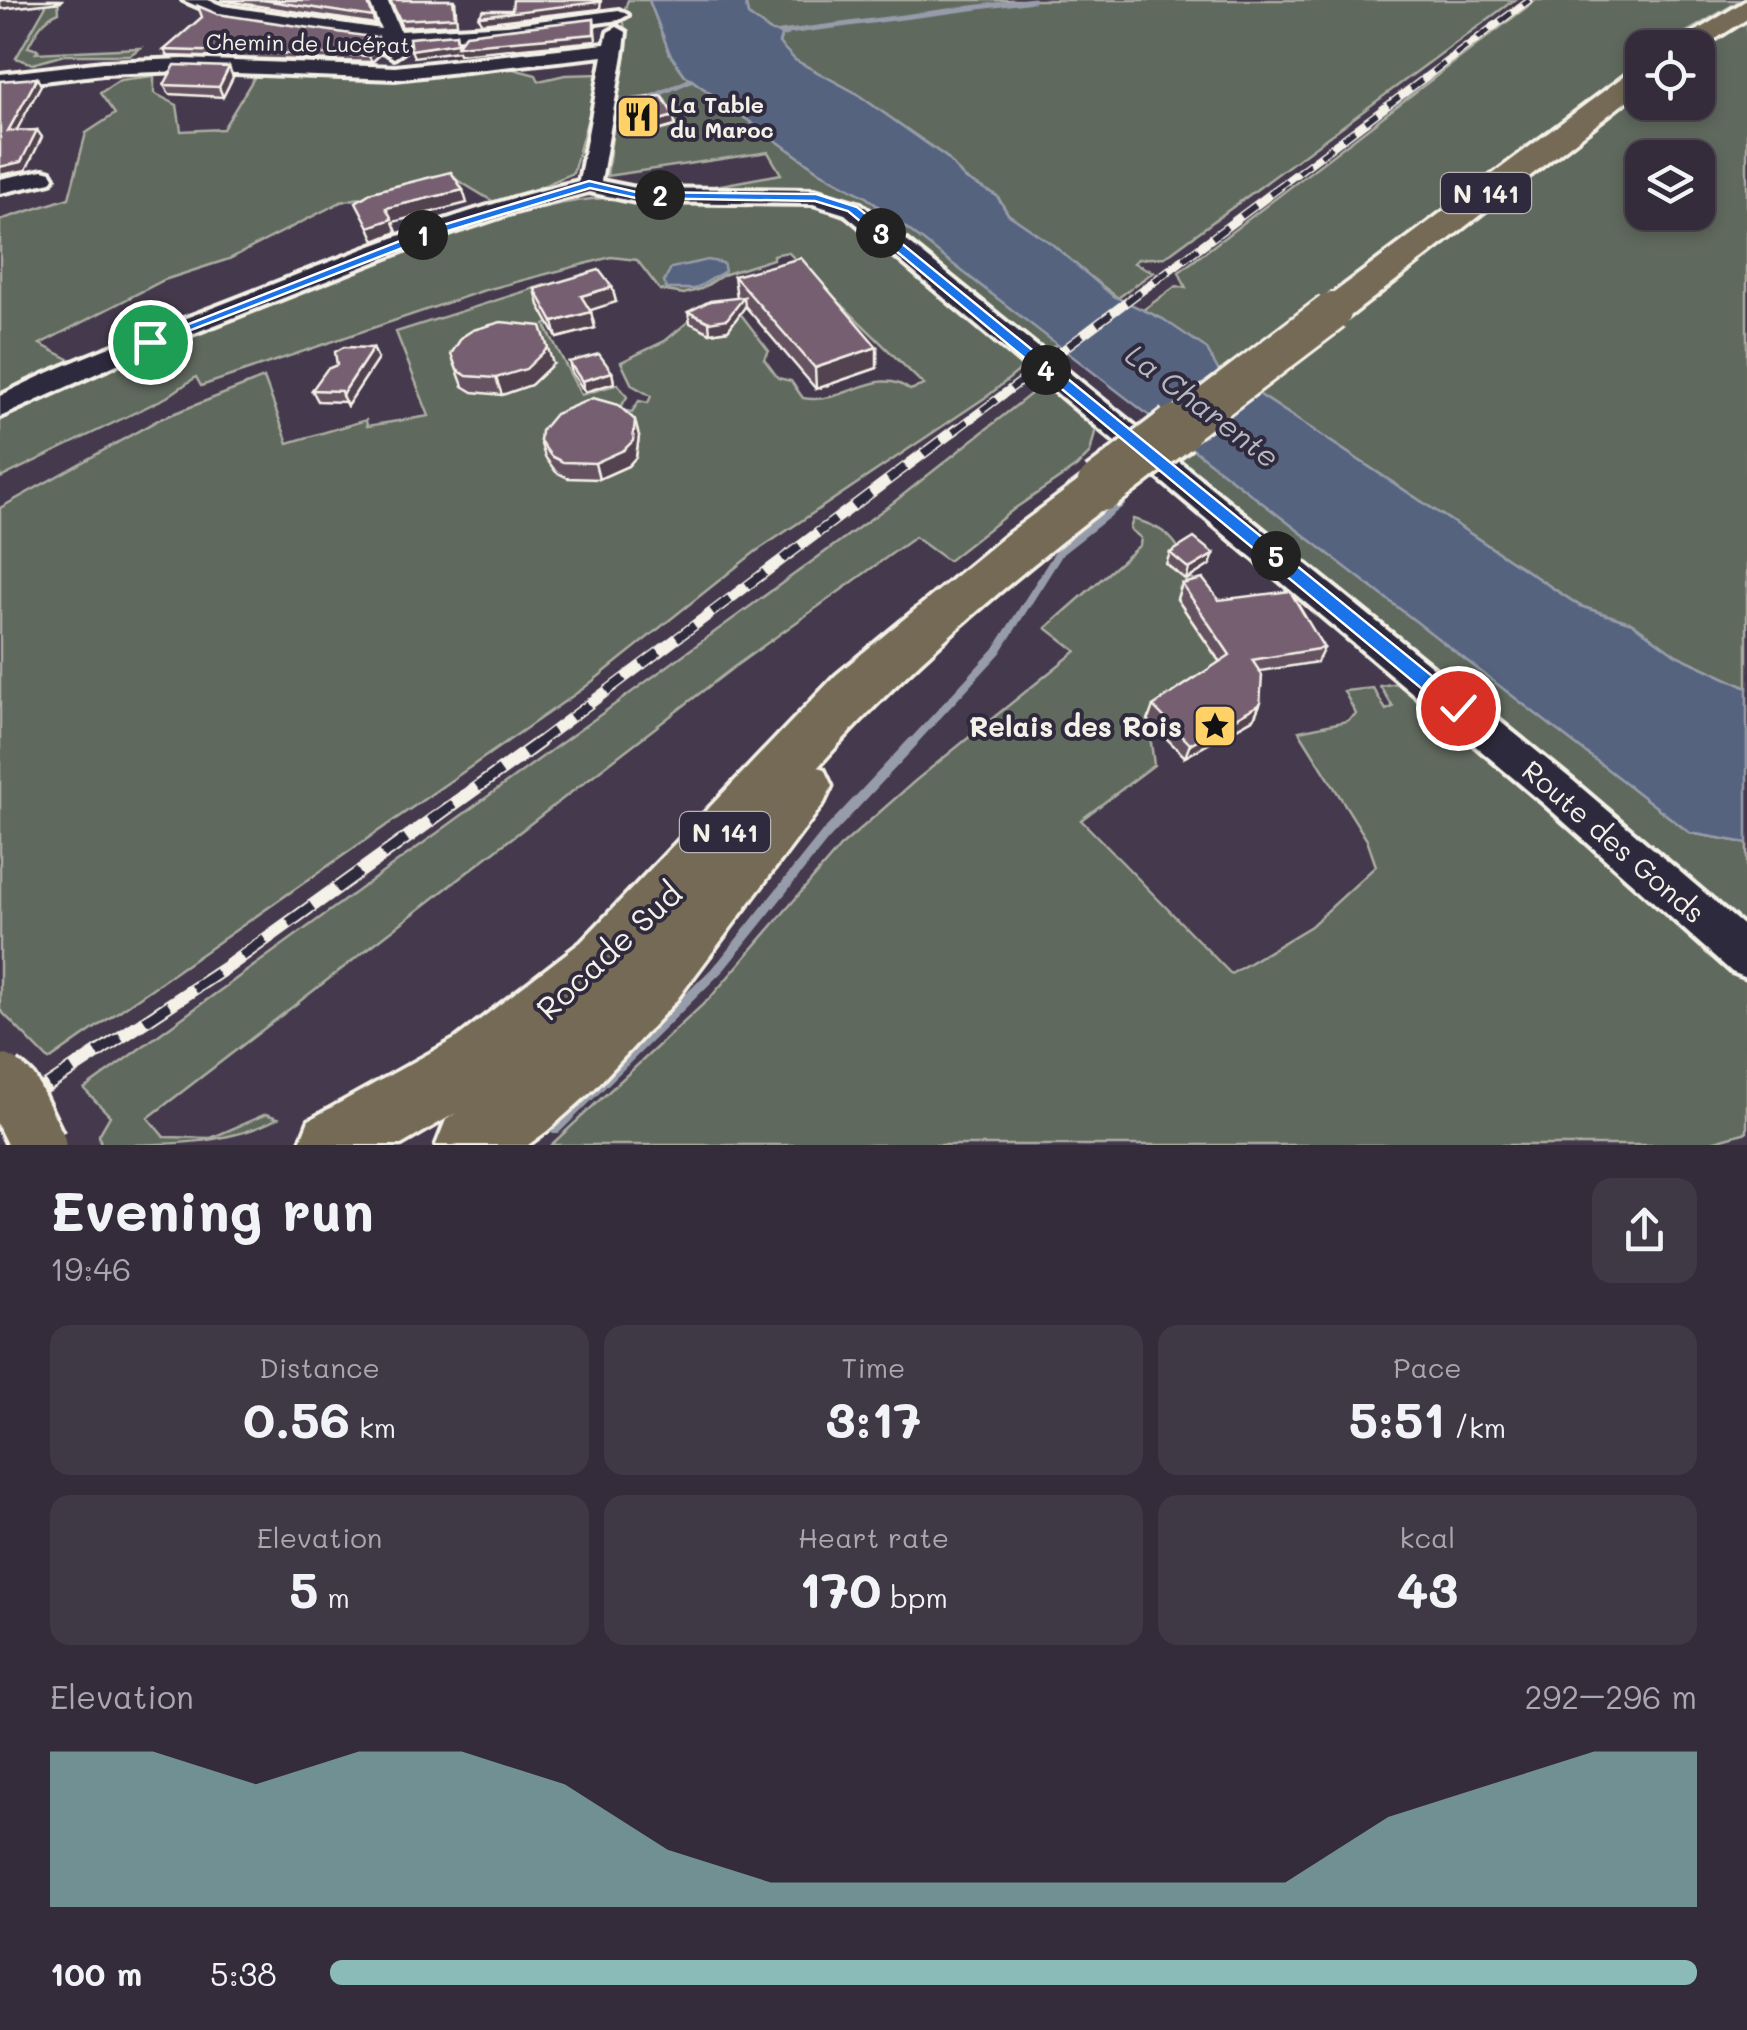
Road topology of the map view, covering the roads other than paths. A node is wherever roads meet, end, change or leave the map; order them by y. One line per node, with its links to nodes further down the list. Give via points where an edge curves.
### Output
1 (192, 0): 4 (street, via 220,11)
2 (378, 0): 7 (street)
3 (620, 7): 7 (street, via 508,30); 8 (street)
4 (290, 8): 7 (street)
5 (1744, 9): 6 (highway)
6 (1710, 30)
7 (393, 37): 9 (street)
8 (614, 50): 9 (street, Chemin de Lucérat); 13 (street)
9 (396, 73): 10 (street, Chemin de Lucérat, via 184,65)
10 (0, 80)
11 (1625, 89): 16 (highway, Rocade Sud / N 141, bridge)
12 (43, 176): 14 (street)
13 (589, 184): 15 (street, via 348,263); 17 (street, Route des Gonds, via 636,195 797,196 852,209 1557,790)
14 (0, 186)
15 (0, 408)
16 (1022, 548): 20 (highway, Rocade Sud / N 141, via 854,690 603,964 479,1063); 21 (highway, Rocade Sud / N 141, via 850,730 637,1002 549,1088)
17 (1747, 957)
18 (0, 1082): 19 (main road, bridge, via 12,1092)
19 (38, 1145)
20 (334, 1145)
21 (470, 1145)

